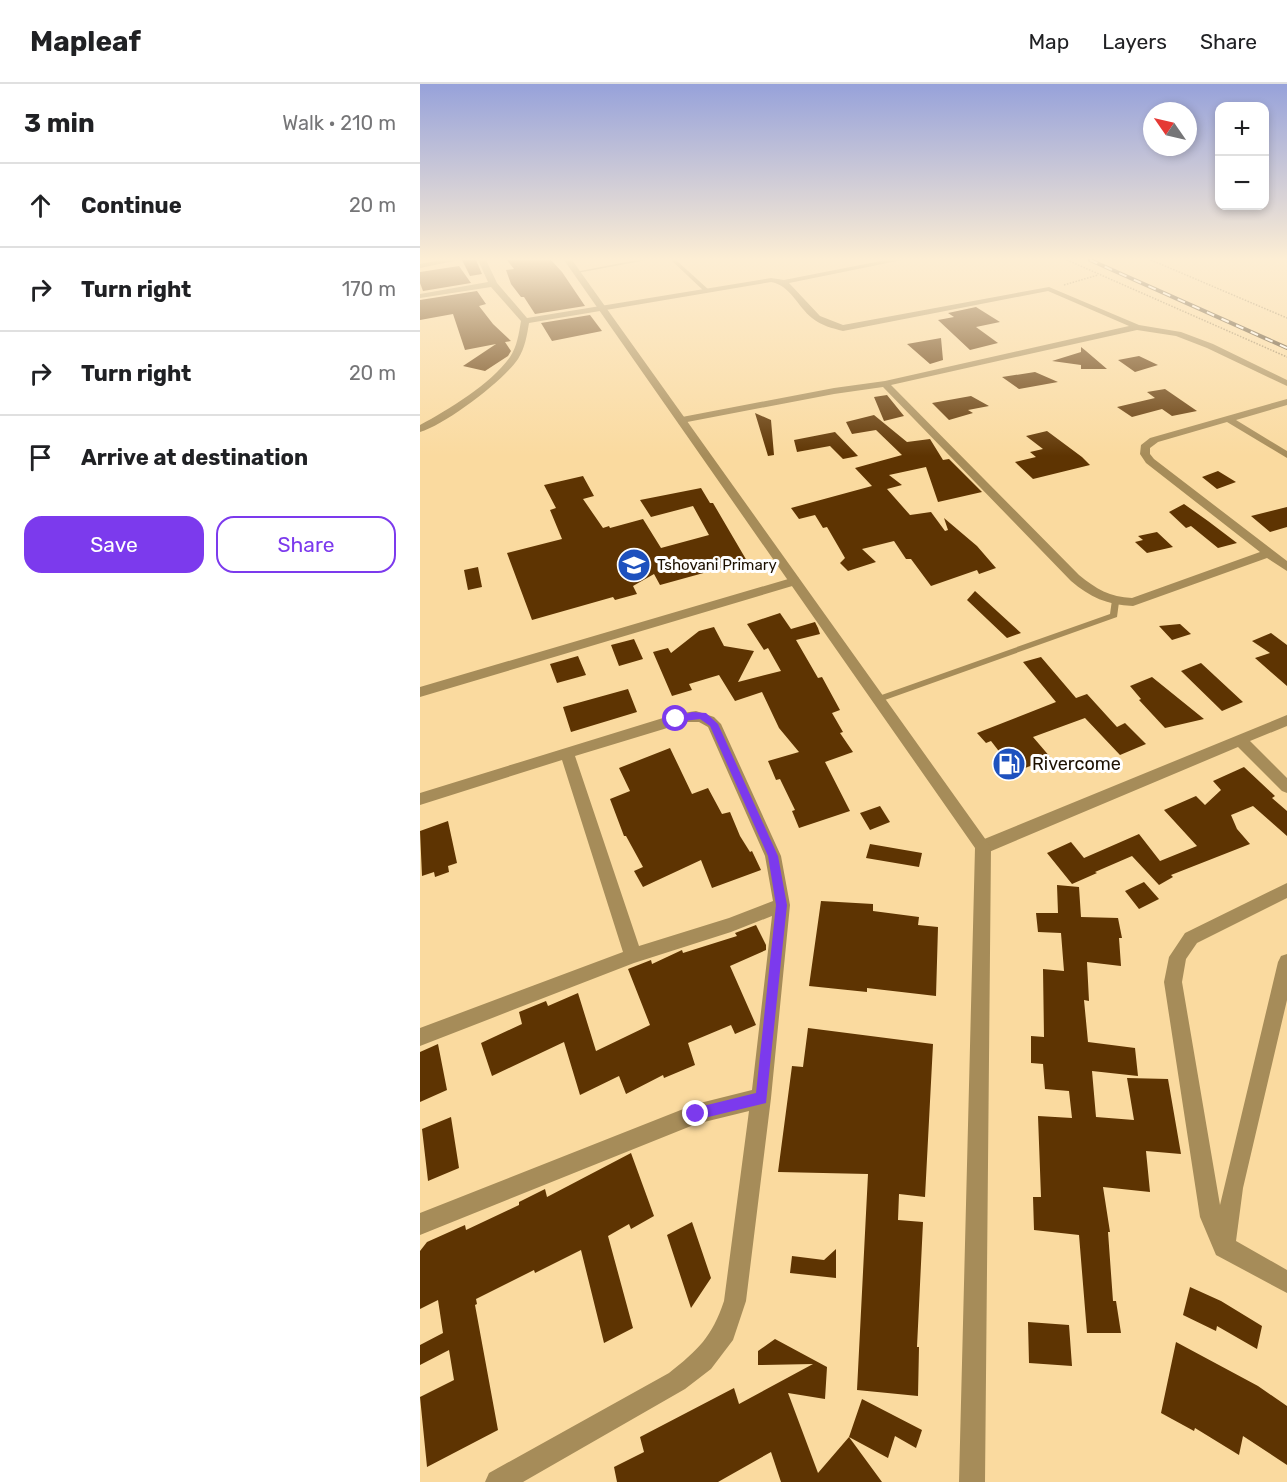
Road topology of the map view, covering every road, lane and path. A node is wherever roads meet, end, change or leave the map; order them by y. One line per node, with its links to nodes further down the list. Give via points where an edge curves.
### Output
1 (524, 325): 14 (street, via 518,351 506,368 453,410)
2 (614, 325): 13 (street)
3 (832, 325): 4 (street)
4 (858, 325)
5 (1133, 325): 7 (street)
6 (1215, 325): 8 (path)
7 (1137, 327): 9 (street, via 1178,334); 10 (street)
8 (1287, 357)
9 (1287, 383)
10 (885, 384): 13 (street); 19 (street, via 1075,578 1097,595)
11 (1287, 402): 12 (street)
12 (1228, 419): 15 (street); 16 (street, via 1154,440 1145,447 1145,454)
13 (682, 420): 18 (street)
14 (420, 429)
15 (1287, 455)
16 (1269, 553): 17 (street); 19 (street, via 1133,602)
17 (1287, 567)
18 (795, 581): 20 (street); 21 (street)
19 (1115, 602): 21 (lane, via 1114,615)
20 (420, 692)
21 (879, 699): 27 (street)
22 (1287, 720): 23 (street)
23 (1239, 739): 25 (street); 27 (street)
24 (567, 753): 26 (street); 29 (street, via 676,719 703,716 714,724 773,856); 30 (street)
25 (1287, 788)
26 (420, 799)
27 (983, 847): 38 (street)
28 (1287, 890): 35 (street, via 1191,938 1178,957 1173,982 1211,1217)
29 (782, 905): 30 (street); 33 (street)
30 (633, 956): 32 (street)
31 (1287, 962): 35 (street, via 1233,1188)
32 (420, 1037)
33 (761, 1098): 34 (street, via 696,1114); 37 (street, via 735,1300 725,1332 703,1361 677,1381)
34 (420, 1224)
35 (1224, 1247): 36 (street)
36 (1287, 1282)
37 (498, 1482)
38 (972, 1482)

